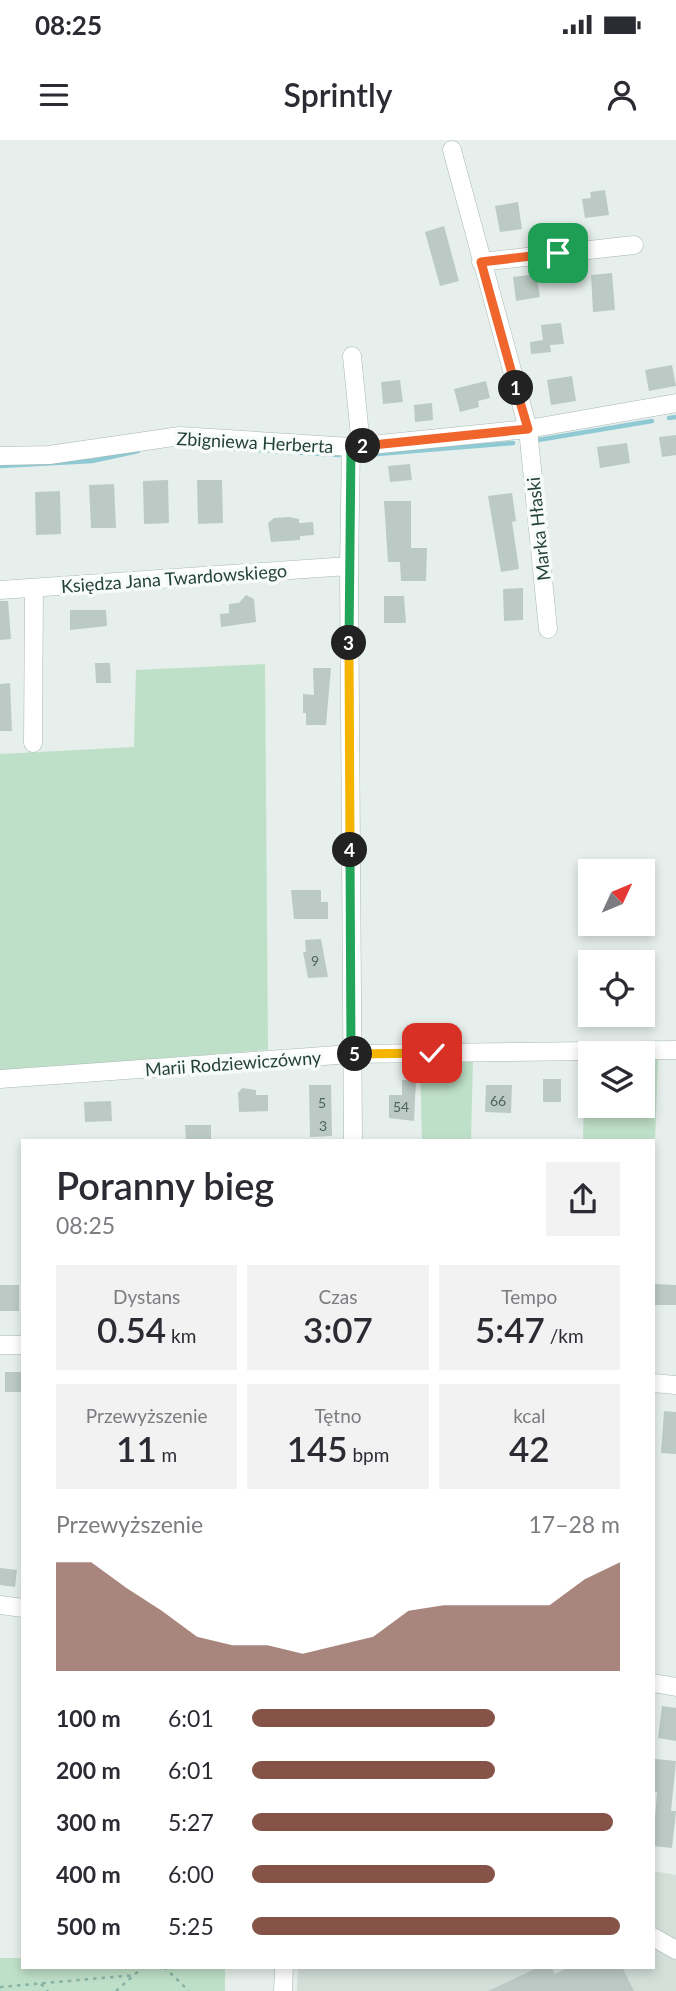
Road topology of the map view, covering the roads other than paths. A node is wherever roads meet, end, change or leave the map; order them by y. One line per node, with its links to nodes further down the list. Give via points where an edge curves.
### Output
1 (452, 150): 3 (street, Marka Hłaski)
2 (634, 245): 3 (street)
3 (481, 262): 6 (street, Marka Hłaski)
4 (352, 356): 7 (street)
5 (676, 403): 6 (street, Zbigniewa Herberta)
6 (528, 429): 7 (street, Zbigniewa Herberta); 12 (street, Marka Hłaski)
7 (356, 447): 8 (street, Zbigniewa Herberta, via 180,436 50,455); 9 (street)
8 (0, 456)
9 (349, 566): 10 (street, Księdza Jana Twardowskiego); 15 (street)
10 (34, 588): 11 (street, Księdza Jana Twardowskiego); 13 (street)
11 (0, 590)
12 (548, 629)
13 (33, 743)
14 (676, 1050): 15 (street, Marii Rodziewiczówny)
15 (351, 1054): 16 (street, Marii Rodziewiczówny); 17 (street)
16 (0, 1079)
17 (353, 1139)
18 (0, 1345): 19 (street)
19 (21, 1345)
20 (655, 1383): 21 (street)
21 (676, 1385)
22 (0, 1605): 23 (street)
23 (21, 1608)
24 (655, 1683): 25 (street)
25 (676, 1687)
26 (655, 1938): 27 (street)
27 (676, 1950)
28 (284, 1969): 29 (street)
29 (283, 1991)

